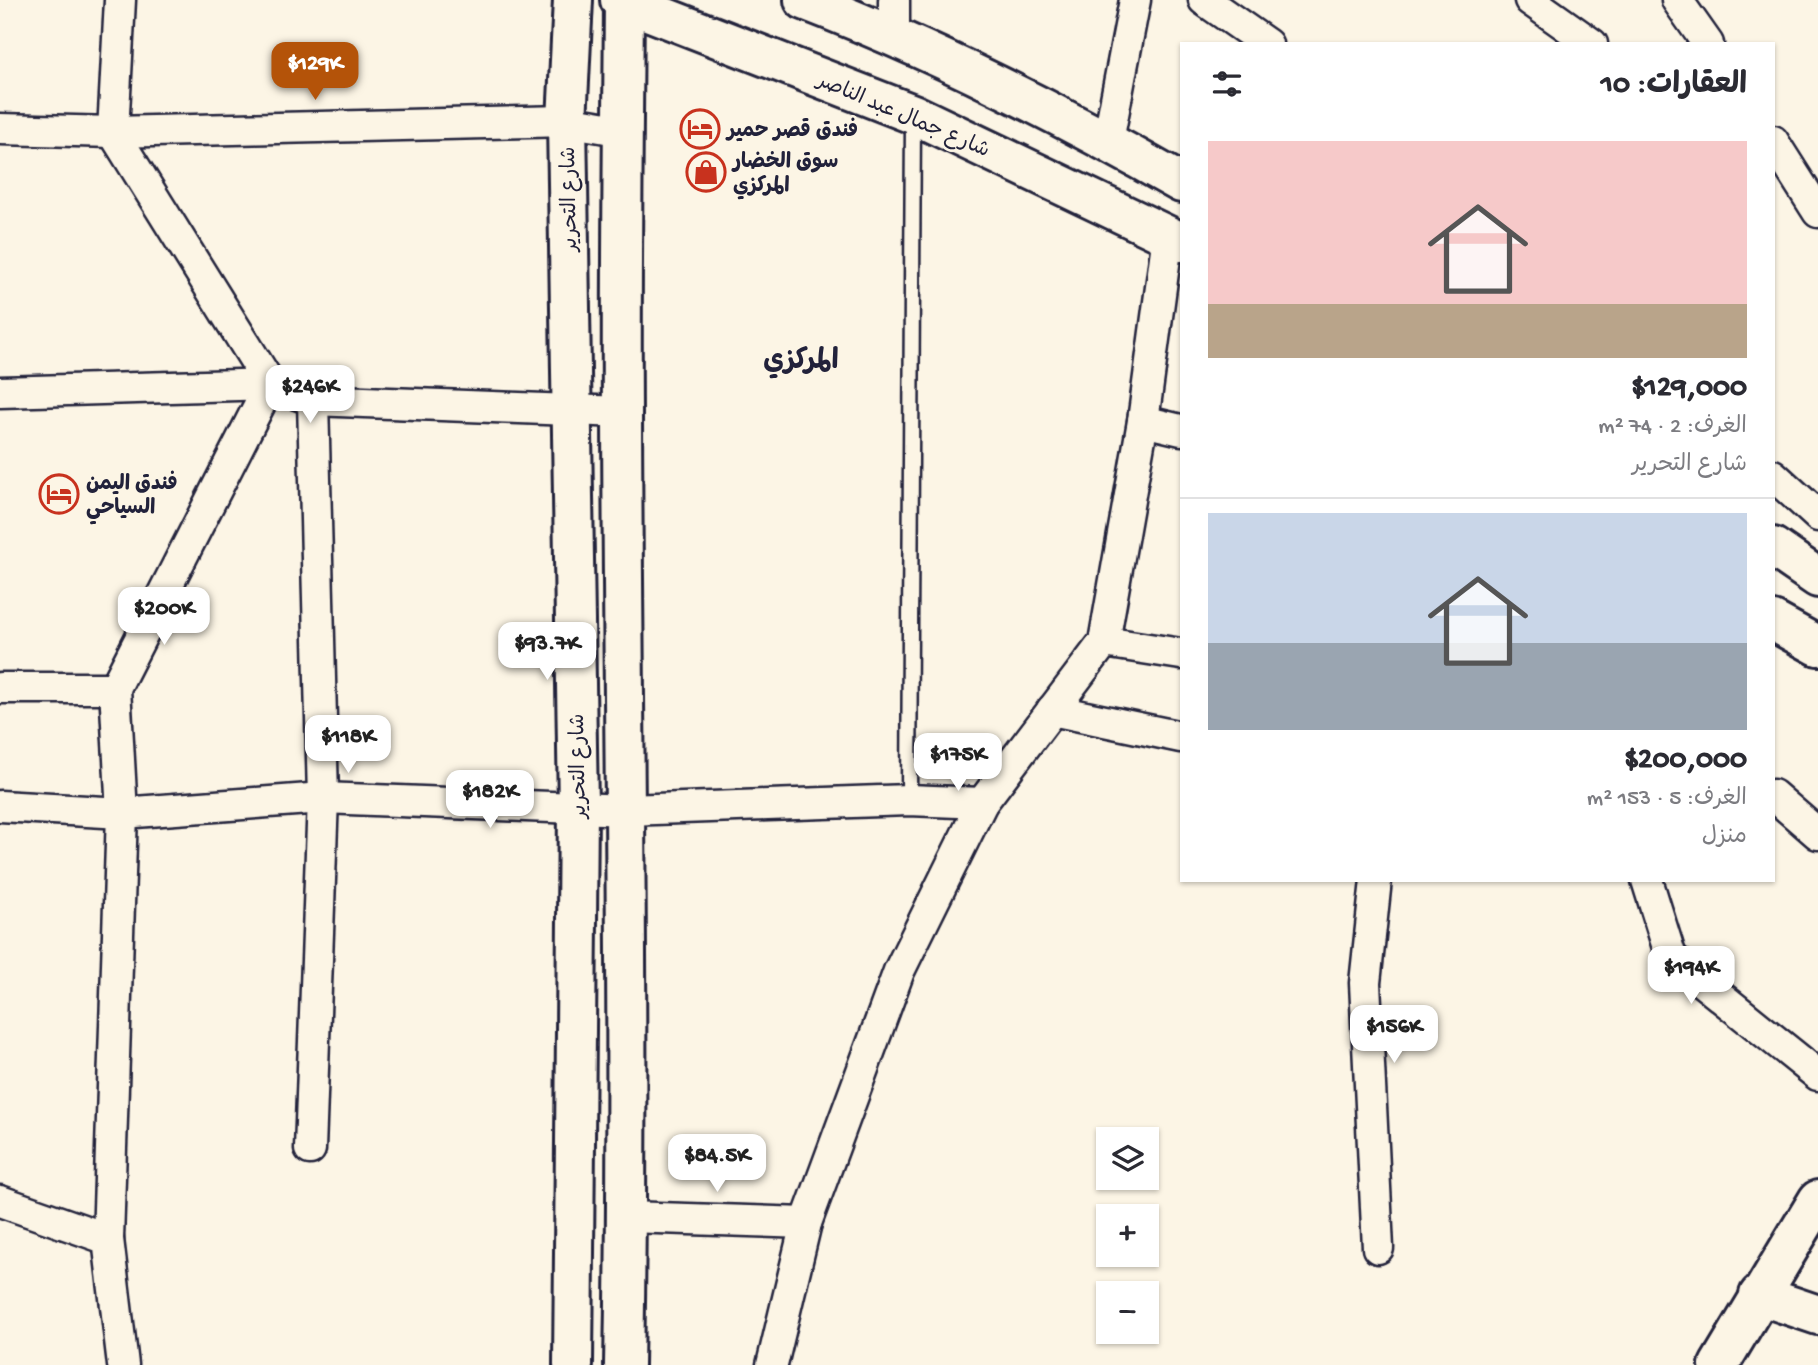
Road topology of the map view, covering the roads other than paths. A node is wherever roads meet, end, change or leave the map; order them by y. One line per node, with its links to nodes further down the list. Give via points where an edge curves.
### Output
1 (120, 0): 17 (street)
2 (573, 0): 14 (main road, شارع التحرير)
3 (804, 0): 9 (main road)
4 (1135, 0): 18 (street)
5 (1204, 0): 10 (street)
6 (1530, 0): 11 (street)
7 (1677, 0): 12 (street)
8 (622, 1): 13 (main road, شارع جمال عبد الناصر); 16 (main road)
9 (894, 18): 18 (main road)
10 (1264, 42)
11 (1588, 42)
12 (1707, 42)
13 (914, 114): 23 (main road, شارع جمال عبد الناصر); 45 (lane)
14 (567, 121): 16 (street); 17 (street); 27 (main road, شارع التحرير)
15 (0, 129): 17 (street)
16 (623, 131): 28 (main road)
17 (113, 132): 24 (street)
18 (1108, 141): 21 (main road)
19 (1775, 144): 22 (street)
20 (1775, 177): 22 (street)
21 (1180, 182)
22 (1814, 207)
23 (1175, 239): 29 (street)
24 (270, 384): 25 (street); 26 (street); 40 (street)
25 (0, 392)
26 (313, 400): 27 (street); 44 (street)
27 (573, 412): 28 (street); 48 (main road, شارع التحرير)
28 (622, 412): 49 (main road)
29 (1143, 421): 30 (street); 36 (street)
30 (1180, 430)
31 (1775, 477): 32 (street)
32 (1818, 516)
33 (1775, 548): 34 (main road)
34 (1818, 578)
35 (1775, 624): 37 (main road)
36 (1104, 642): 38 (street); 41 (street)
37 (1818, 646)
38 (1180, 654)
39 (0, 688): 40 (street)
40 (114, 688): 50 (street)
41 (1052, 710): 42 (street); 46 (street)
42 (1180, 737)
43 (1775, 797): 51 (street)
44 (323, 798): 48 (street); 50 (street); 55 (street)
45 (909, 800): 46 (street); 49 (street)
46 (982, 803): 59 (street, via 898,971)
47 (0, 806): 50 (street)
48 (578, 808): 49 (street); 65 (main road, شارع التحرير)
49 (627, 810): 58 (main road)
50 (122, 813): 60 (street)
51 (1818, 834)
52 (1376, 882): 61 (street, via 1365,983)
53 (1648, 882): 54 (street, via 1671,957)
54 (1818, 1075)
55 (310, 1149)
56 (1818, 1200): 62 (main road)
57 (0, 1201): 60 (street)
58 (627, 1216): 59 (street); 66 (main road)
59 (806, 1223): 67 (street)
60 (108, 1238): 64 (street)
61 (1378, 1248)
62 (1759, 1295): 63 (main road); 68 (main road)
63 (1818, 1315)
64 (123, 1365)
65 (573, 1365)
66 (624, 1365)
67 (772, 1365)
68 (1719, 1365)

